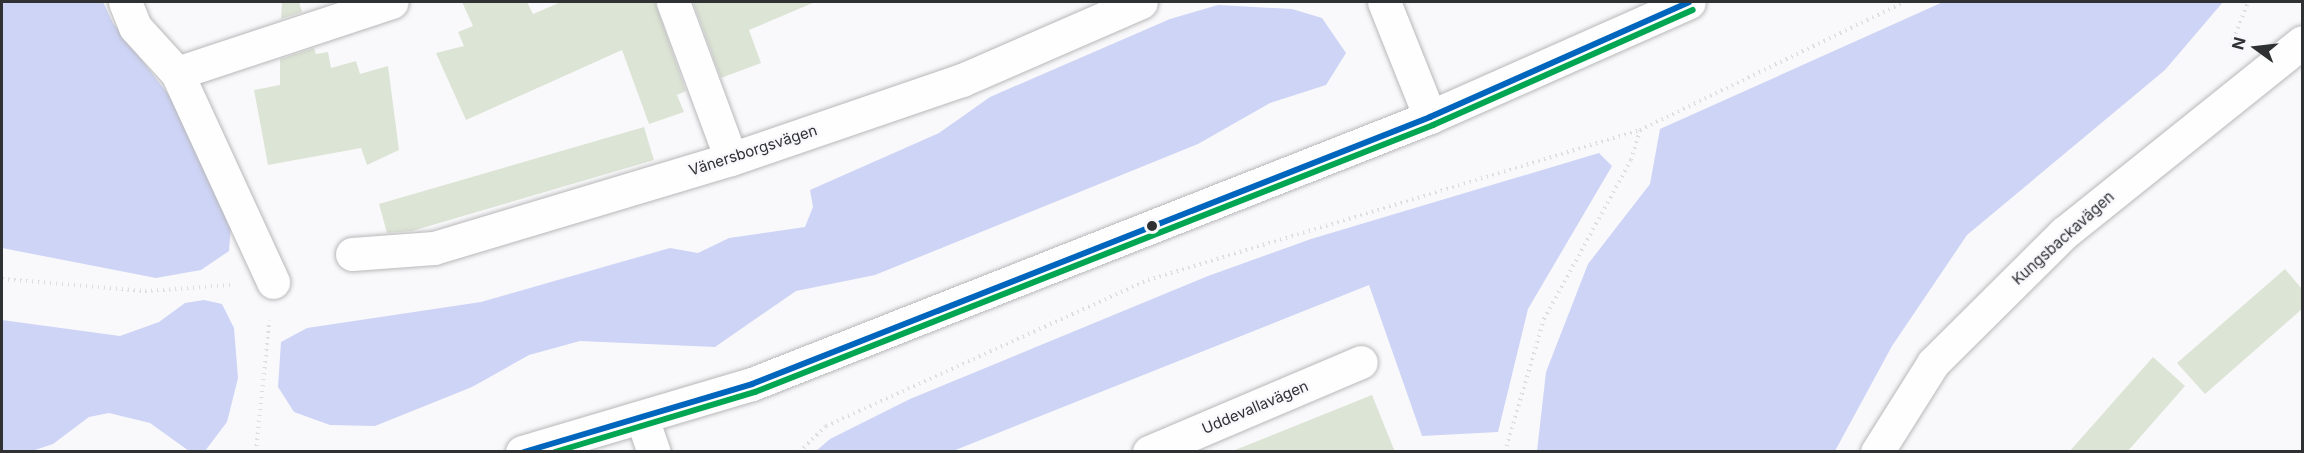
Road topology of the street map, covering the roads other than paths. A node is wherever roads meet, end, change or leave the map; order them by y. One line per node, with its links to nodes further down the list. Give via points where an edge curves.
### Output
1 (125, 2): 9 (street, via 135,27)
2 (674, 2): 11 (street)
3 (1141, 2): 11 (street, Vänersborgsvägen, via 963,80)
4 (1384, 2): 10 (street)
5 (1689, 2): 10 (street)
6 (385, 3): 9 (street)
7 (2302, 20): 8 (street, Kungsbackavägen)
8 (2293, 49): 19 (street, Kungsbackavägen, via 2064,233 1933,363)
9 (177, 74): 13 (street)
10 (1430, 117): 15 (street, via 752,384)
11 (731, 159): 12 (street, Vänersborgsvägen, via 434,248)
12 (352, 254)
13 (273, 282)
14 (1361, 362): 18 (street, Uddevallavägen)
15 (642, 418): 16 (street); 17 (street)
16 (522, 452)
17 (654, 452)
18 (1149, 452)
19 (1877, 452)

